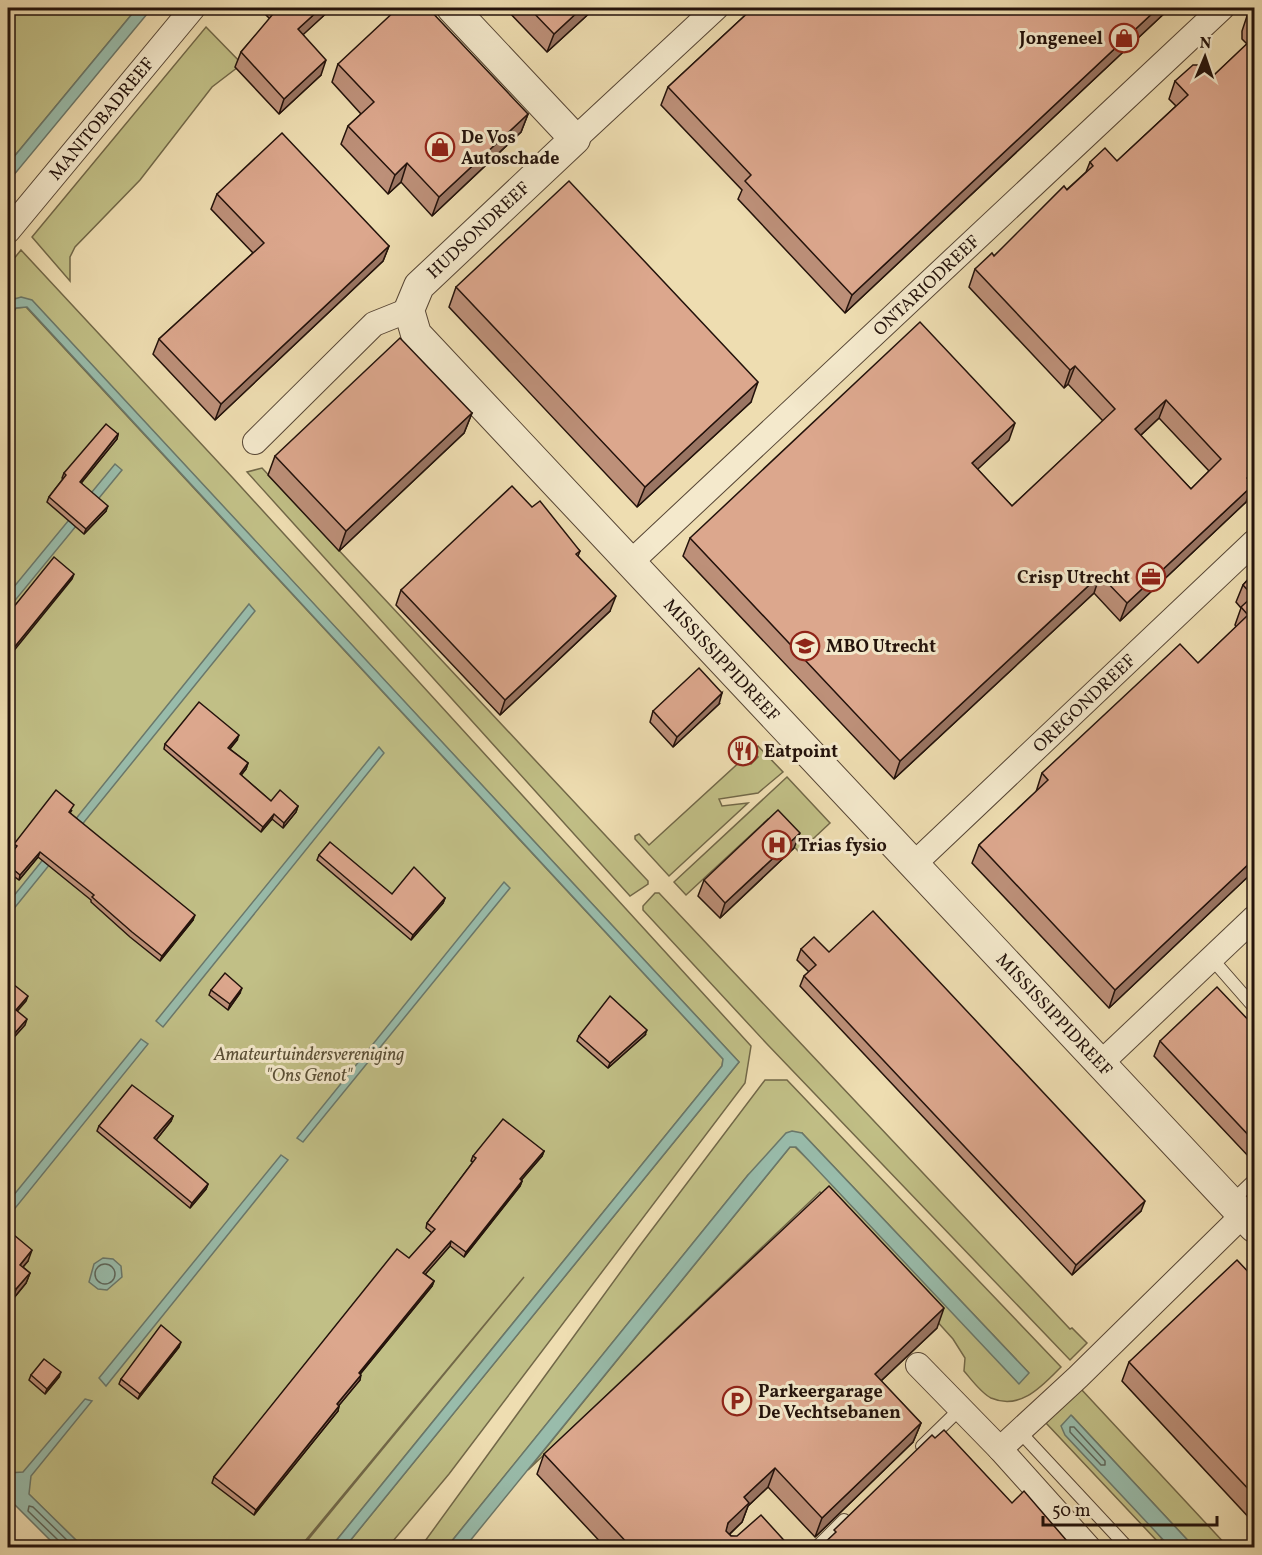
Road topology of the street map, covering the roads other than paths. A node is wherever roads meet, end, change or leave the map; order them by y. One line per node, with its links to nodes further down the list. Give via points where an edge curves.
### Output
1 (193, 8): 6 (street, MANITOBADREEF)
2 (452, 8): 5 (street)
3 (716, 8): 5 (street, HUDSONDREEF)
4 (1222, 8): 10 (street, ONTARIODREEF)
5 (575, 140): 7 (street, HUDSONDREEF, via 419,286)
6 (8, 231)
7 (410, 310): 8 (street, via 374,324); 10 (street, MISSISSIPPIDREEF, via 416,334)
8 (255, 442)
9 (1254, 542): 11 (street, OREGONDREEF)
10 (630, 563): 11 (street, MISSISSIPPIDREEF)
11 (914, 864): 15 (street, MISSISSIPPIDREEF)
12 (1254, 918): 13 (street)
13 (1212, 959): 14 (lane); 15 (street)
14 (1254, 1007)
15 (1102, 1062): 17 (street, MISSISSIPPIDREEF)
16 (1254, 1180): 17 (lane)
17 (1243, 1214): 20 (street)
18 (918, 1365): 19 (street)
19 (960, 1409): 21 (street); 22 (lane)
20 (1019, 1431): 21 (street); 26 (lane)
21 (1000, 1449): 25 (street)
22 (909, 1458)
23 (850, 1515): 24 (lane)
24 (816, 1548)
25 (1089, 1548)
26 (1128, 1548)

